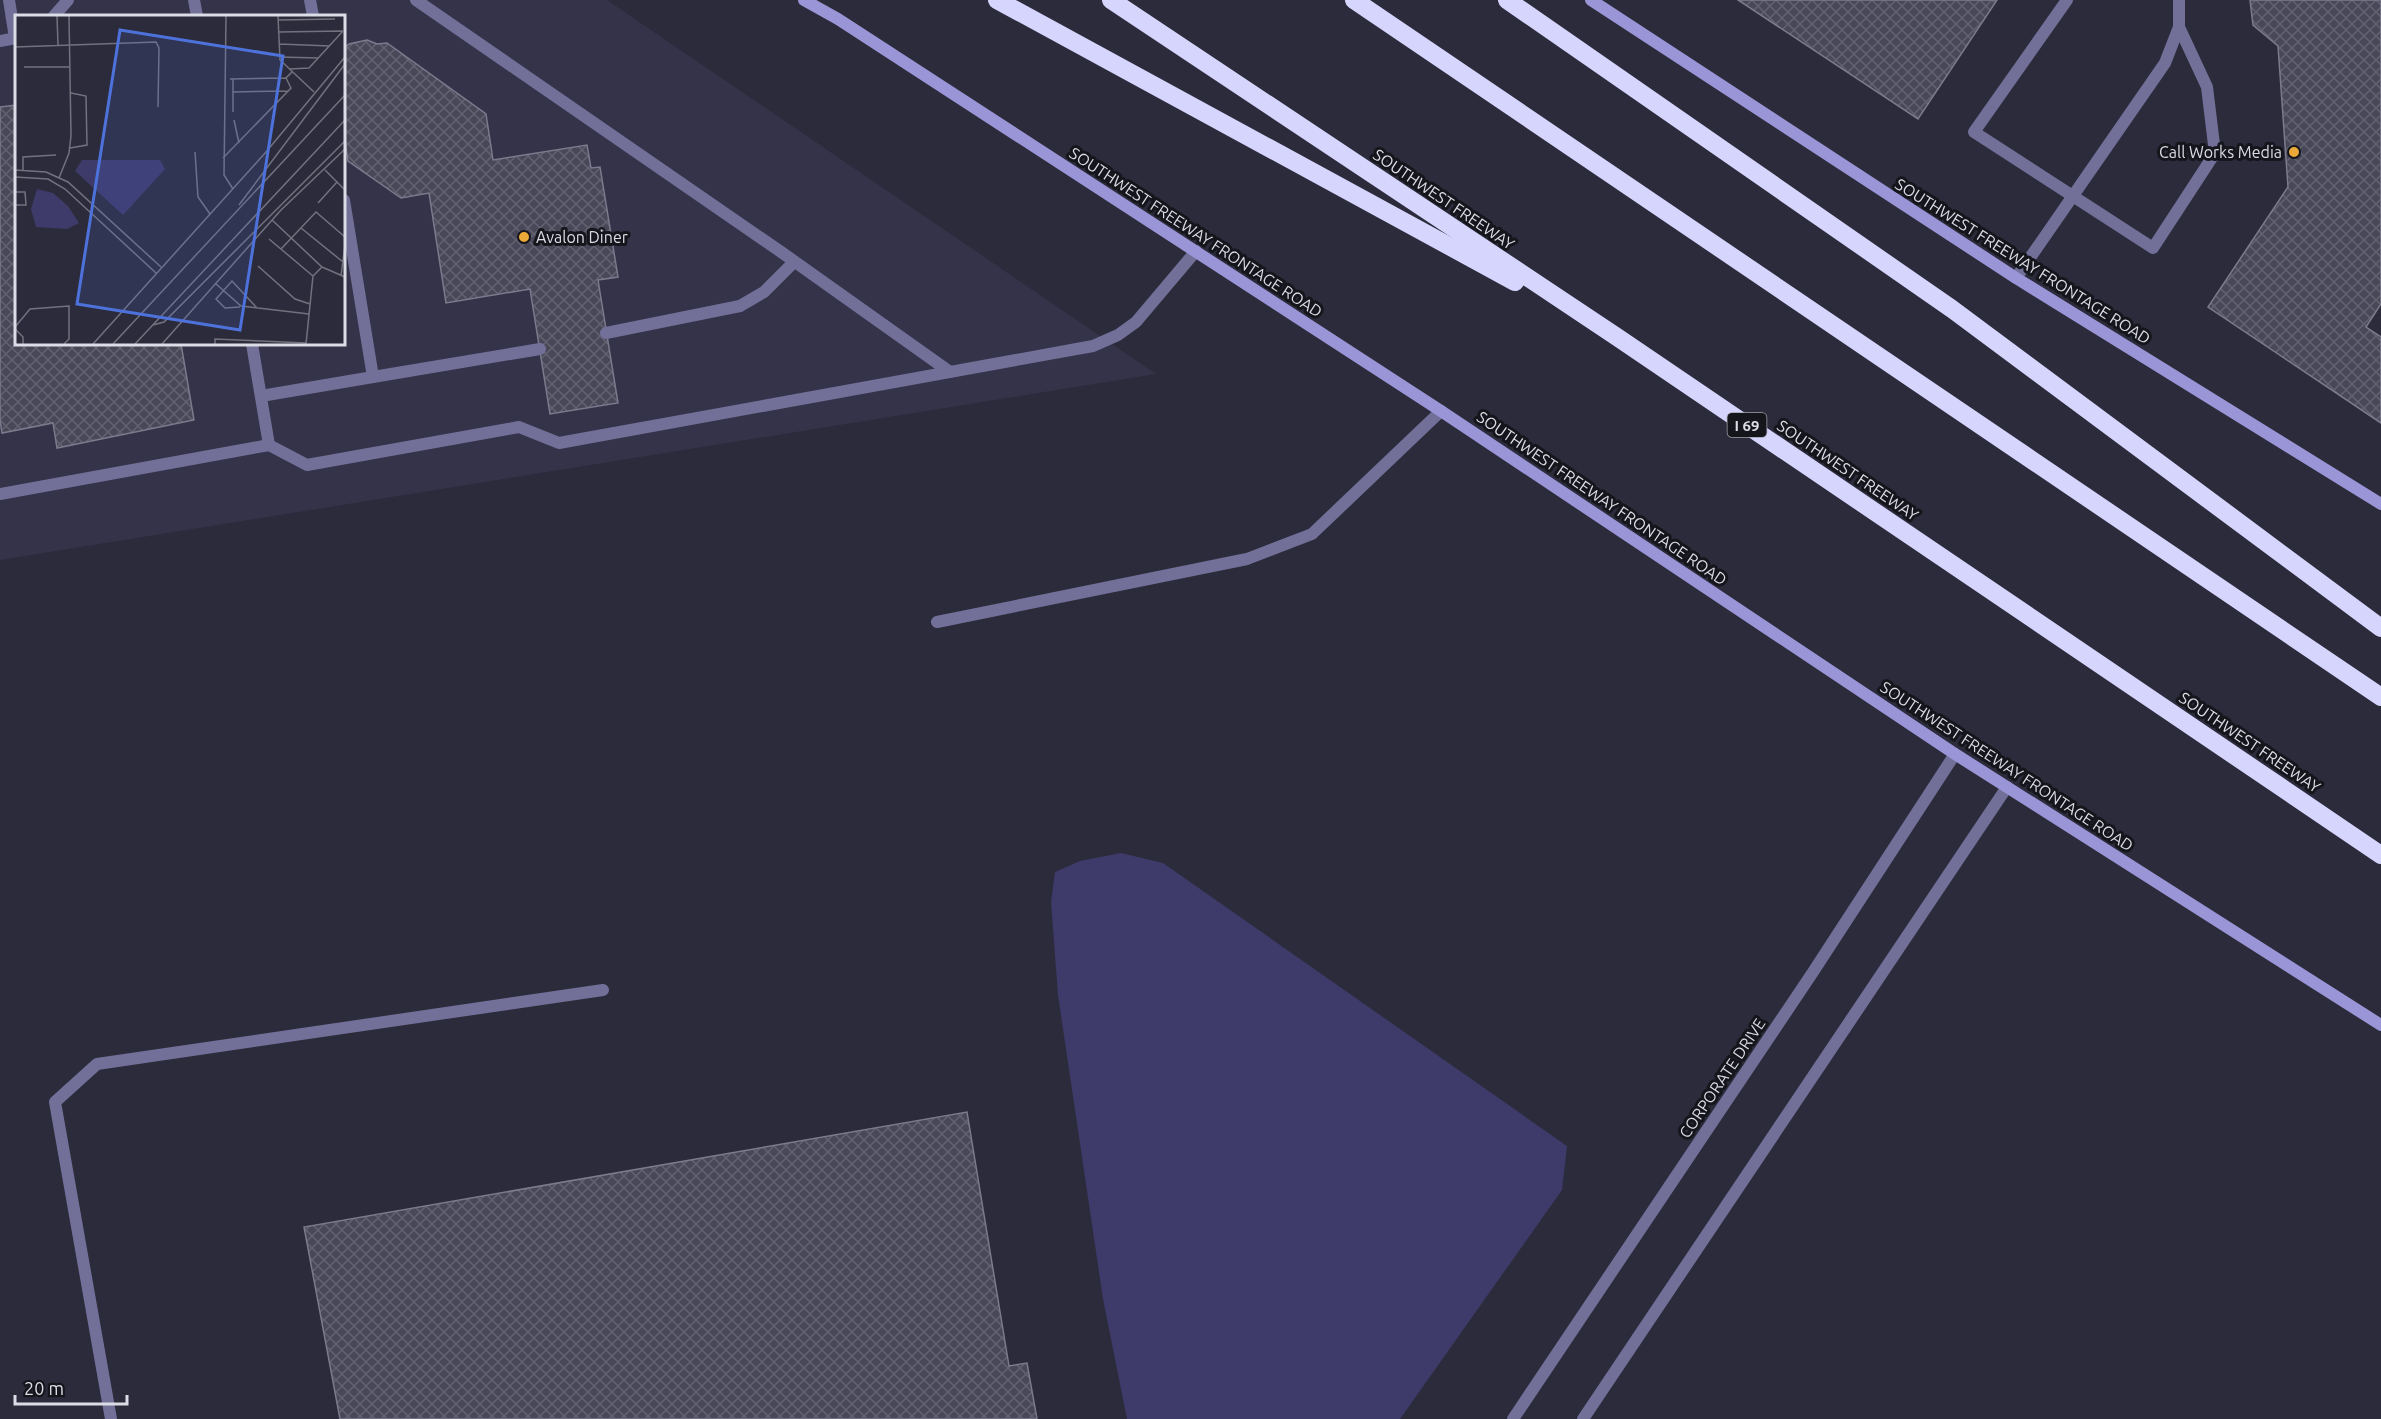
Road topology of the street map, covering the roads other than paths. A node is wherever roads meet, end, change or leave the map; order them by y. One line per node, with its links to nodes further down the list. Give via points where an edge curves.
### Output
1 (9, 0): 18 (street)
2 (68, 0): 14 (street)
3 (194, 0): 15 (street)
4 (310, 0): 16 (street)
5 (416, 0): 24 (street)
6 (804, 0): 23 (main road, SOUTHWEST FREEWAY FRONTAGE ROAD)
7 (997, 0): 27 (highway)
8 (1111, 0): 27 (highway, SOUTHWEST FREEWAY / I 69)
9 (1354, 0): 39 (highway)
10 (1506, 0): 38 (highway, via 1952,309)
11 (1591, 0): 25 (main road, SOUTHWEST FREEWAY FRONTAGE ROAD)
12 (2067, 0): 21 (street, via 1974,132)
13 (2179, 0): 17 (street)
14 (55, 15)
15 (197, 15)
16 (313, 15)
17 (2179, 27): 21 (street, via 2165,63); 21 (street, via 2207,87 2215,153 2153,248)
18 (15, 33)
19 (15, 38): 20 (street)
20 (0, 41)
21 (2073, 197): 25 (street)
22 (345, 206): 31 (street)
23 (1196, 251): 30 (street, via 1136,322 1118,335 1093,346); 33 (main road, SOUTHWEST FREEWAY FRONTAGE ROAD)
24 (794, 262): 26 (street, via 764,292 740,306); 30 (street)
25 (2016, 278): 36 (main road, SOUTHWEST FREEWAY FRONTAGE ROAD)
26 (606, 333)
27 (1617, 337): 42 (highway, SOUTHWEST FREEWAY / I 69)
28 (252, 345): 32 (street)
29 (540, 349): 31 (street)
30 (950, 372): 34 (street, via 558,443 519,428 307,465)
31 (373, 377): 32 (street)
32 (261, 396): 34 (street)
33 (1442, 411): 37 (street, via 1312,534 1247,560); 40 (main road, SOUTHWEST FREEWAY FRONTAGE ROAD)
34 (269, 445): 35 (street)
35 (0, 494)
36 (2381, 504)
37 (937, 622)
38 (2381, 628)
39 (2381, 697)
40 (1955, 754): 41 (main road, SOUTHWEST FREEWAY FRONTAGE ROAD); 46 (street, CORPORATE DRIVE, via 1814,972)
41 (2007, 787): 44 (main road, SOUTHWEST FREEWAY FRONTAGE ROAD); 47 (street)
42 (2381, 855)
43 (603, 990): 45 (street, via 97,1064 55,1102)
44 (2381, 1025)
45 (111, 1419)
46 (1513, 1419)
47 (1582, 1419)

